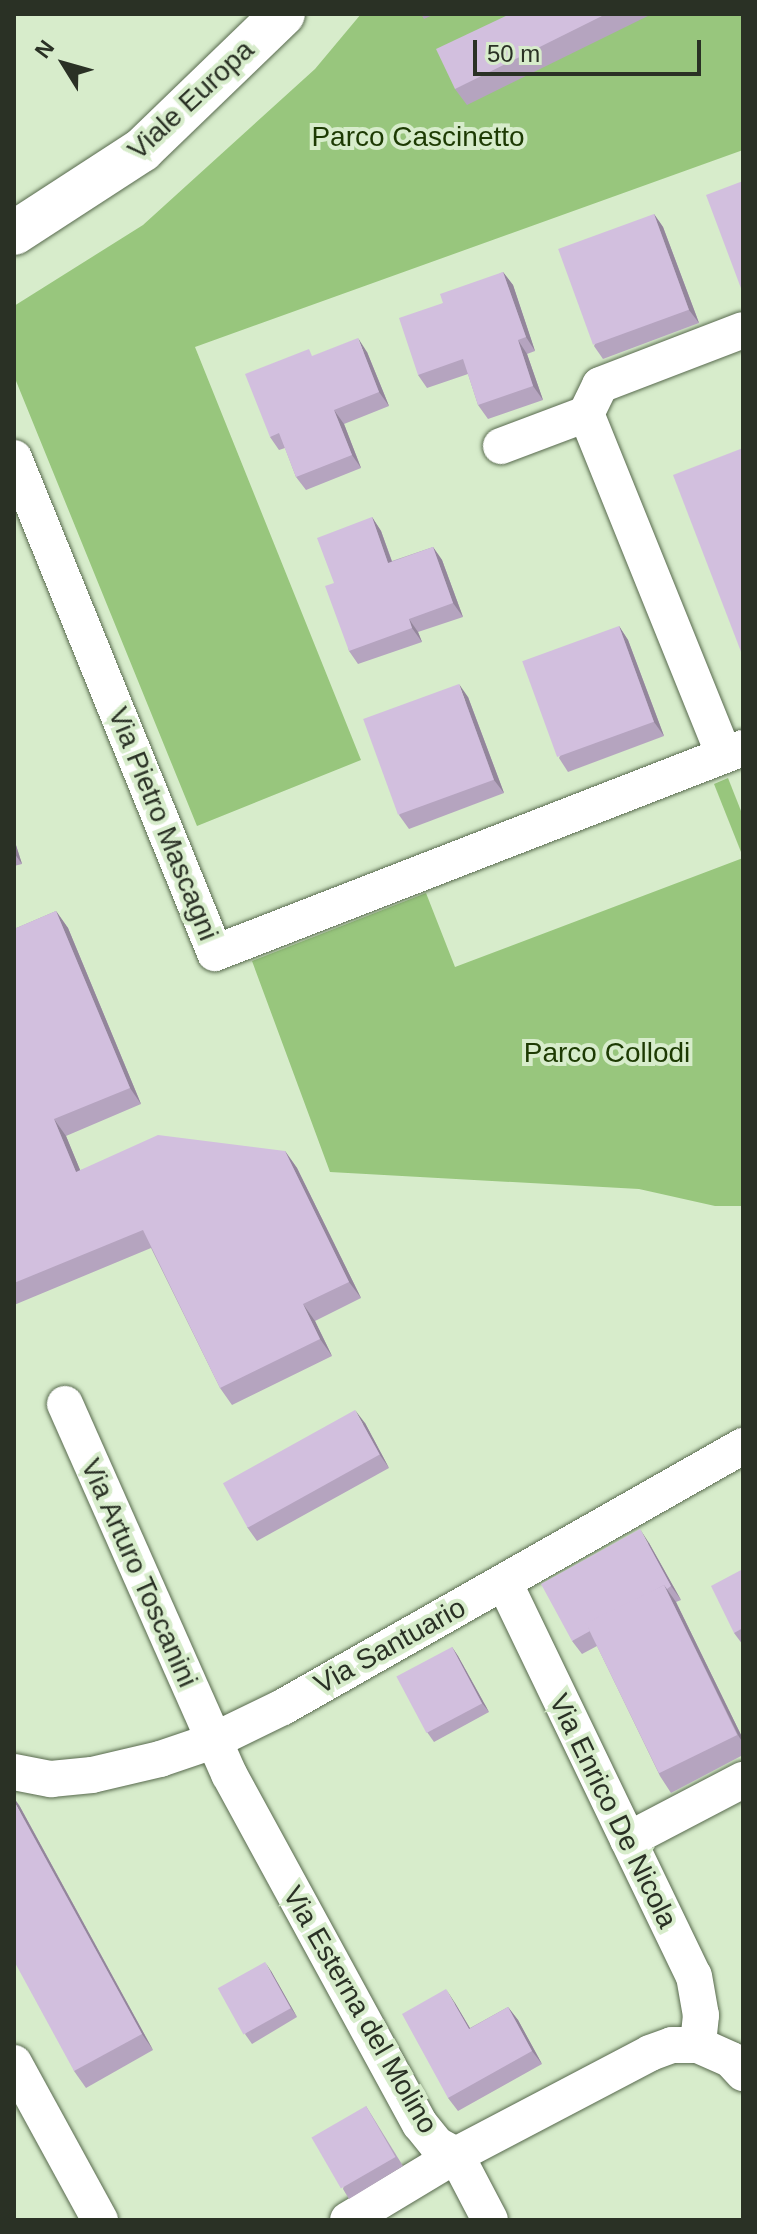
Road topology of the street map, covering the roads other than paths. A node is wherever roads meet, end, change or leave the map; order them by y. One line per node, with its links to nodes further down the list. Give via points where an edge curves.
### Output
1 (283, 14): 2 (street, Viale Europa, via 142,150)
2 (14, 233)
3 (741, 331): 4 (street, via 600,385)
4 (586, 414): 5 (street); 8 (street, Via Pietro Mascagni)
5 (501, 446)
6 (14, 458): 7 (street, Via Pietro Mascagni)
7 (24, 507): 8 (street, Via Pietro Mascagni, via 215,953)
8 (733, 752)
9 (65, 1404): 12 (street, Via Arturo Toscanini)
10 (743, 1446): 11 (street, Via Santuario)
11 (504, 1582): 12 (street, Via Santuario); 15 (street, Via Enrico De Nicola)
12 (213, 1741): 13 (street, Via Santuario, via 92,1775 51,1779); 19 (street, Via Esterna del Molino, via 420,2124 437,2145)
13 (14, 1772)
14 (743, 1780): 15 (street)
15 (628, 1840): 16 (street, Via Enrico De Nicola, via 694,1976 701,2015)
16 (698, 2045): 18 (street); 19 (street, Via Esterna del Molino, via 672,2045 650,2053)
17 (14, 2063): 20 (street)
18 (739, 2063)
19 (456, 2155): 21 (street); 22 (street)
20 (100, 2220)
21 (348, 2220)
22 (490, 2220)

